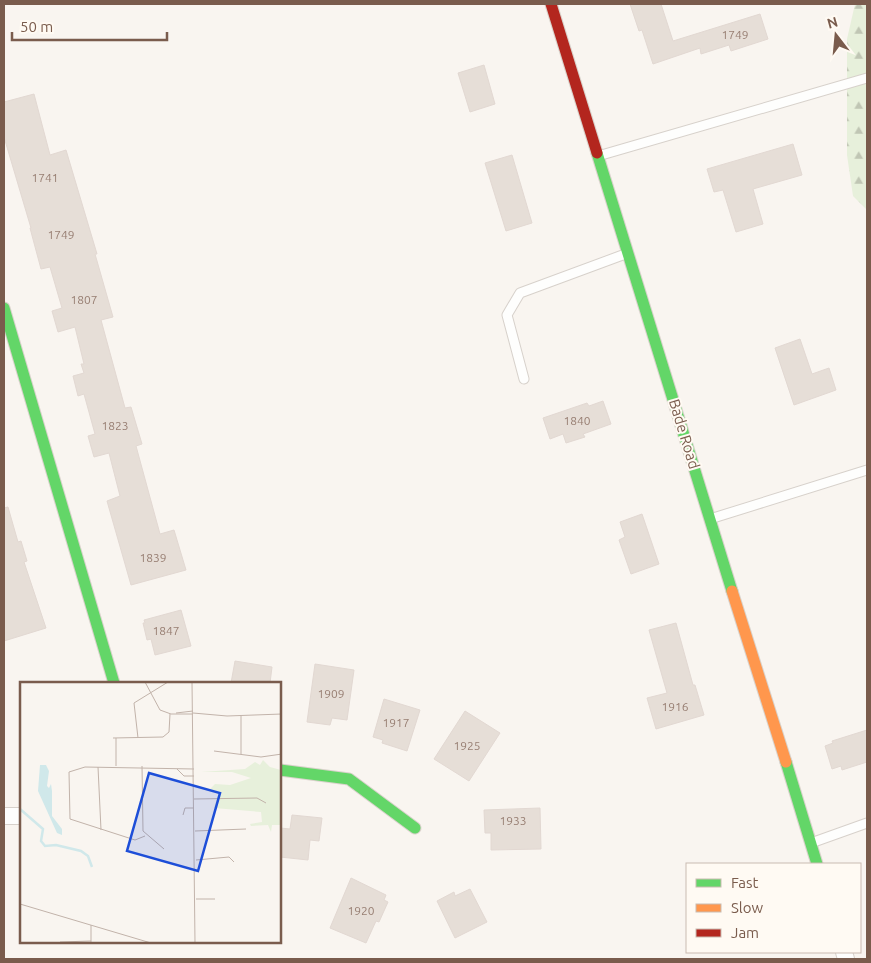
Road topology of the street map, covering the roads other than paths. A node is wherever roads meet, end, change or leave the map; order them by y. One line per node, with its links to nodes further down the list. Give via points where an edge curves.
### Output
1 (550, 4): 3 (street, Bade Road)
2 (867, 78): 3 (lane)
3 (598, 156): 4 (street, Bade Road)
4 (628, 253): 6 (lane, via 520,293 507,315); 8 (street, Bade Road)
5 (4, 308): 9 (street)
6 (524, 379)
7 (867, 470): 8 (lane)
8 (710, 519): 15 (street, Bade Road)
9 (114, 682)
10 (281, 770): 14 (street, via 349,779)
11 (4, 816): 12 (street)
12 (20, 816)
13 (867, 823): 15 (lane)
14 (415, 828)
15 (810, 843): 16 (street, Bade Road)
16 (817, 863)

